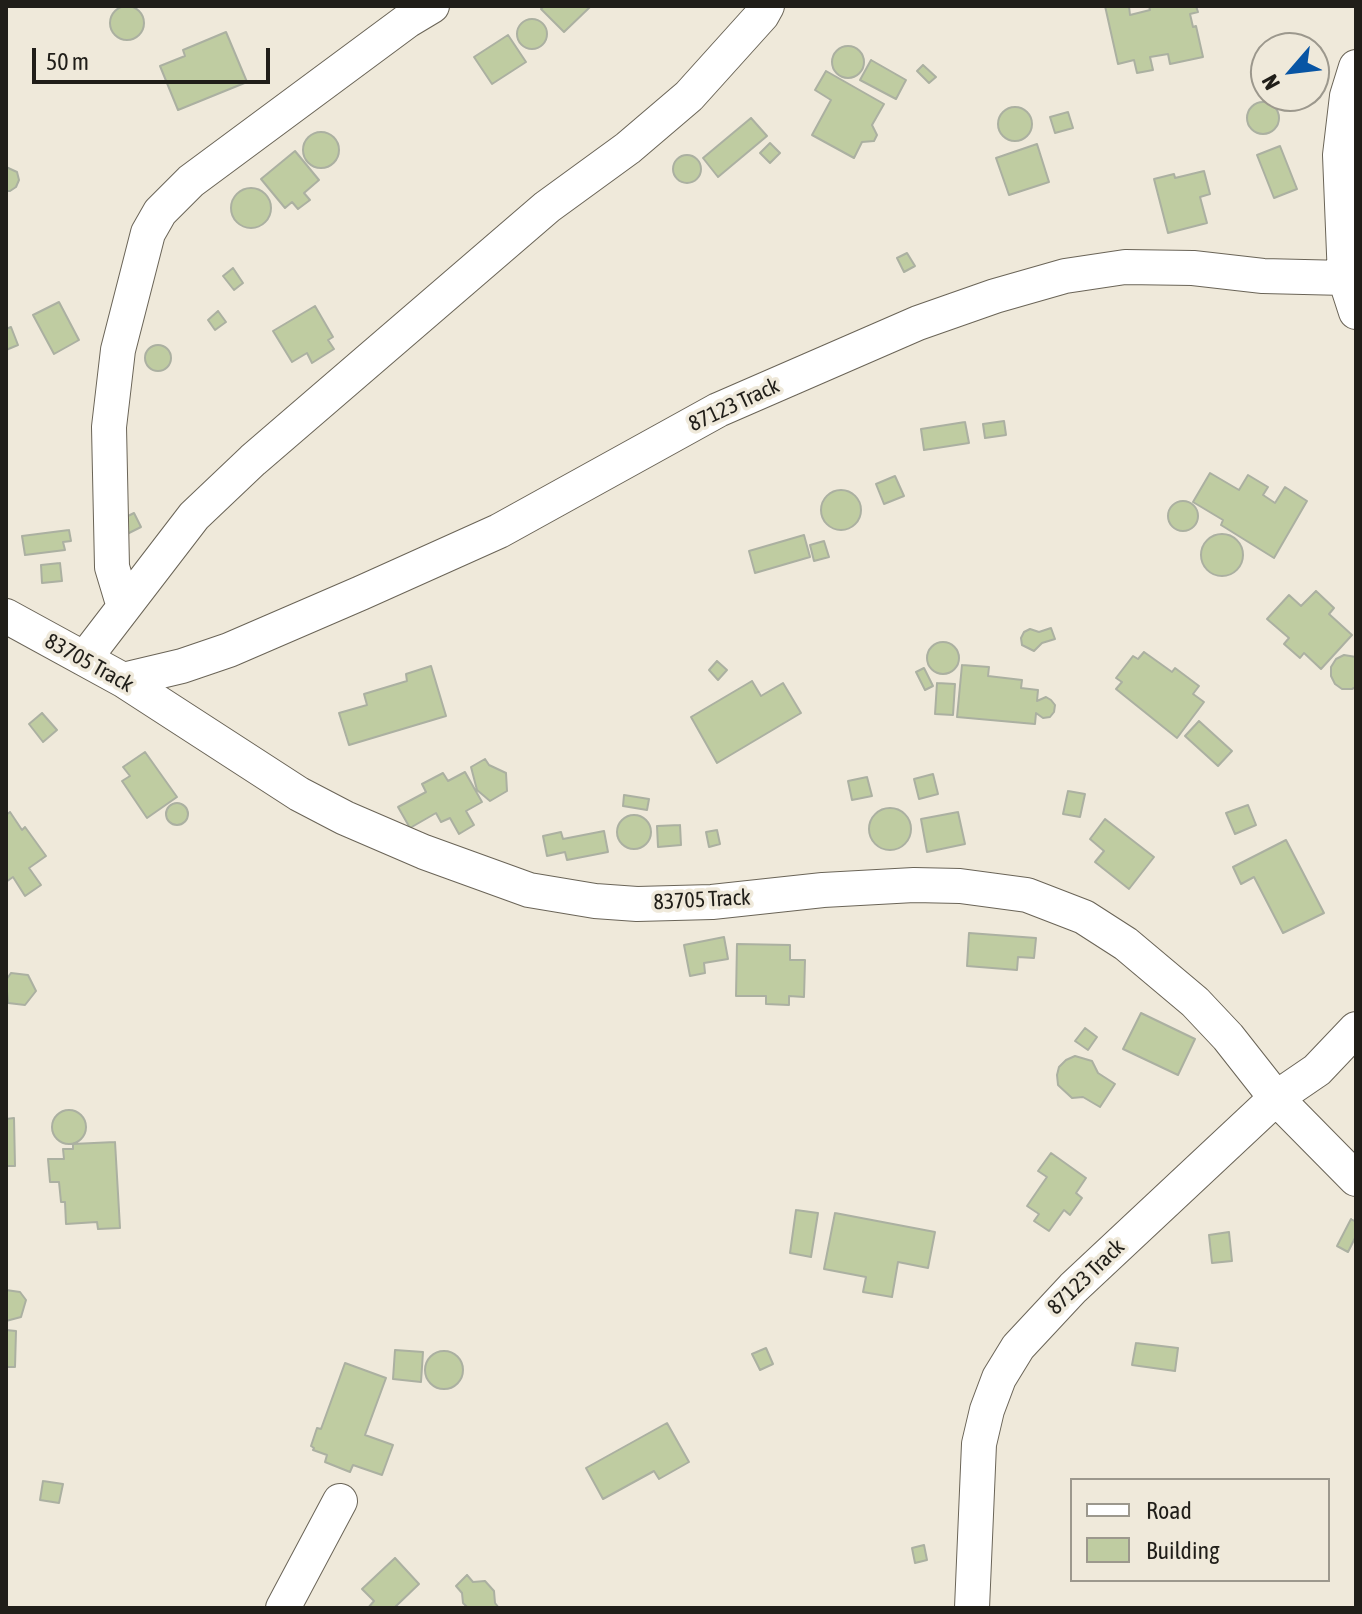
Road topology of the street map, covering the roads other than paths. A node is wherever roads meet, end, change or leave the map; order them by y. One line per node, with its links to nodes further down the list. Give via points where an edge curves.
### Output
1 (432, 6): 6 (street, via 191,181 160,212 148,233 118,350 109,427 112,567)
2 (767, 6): 6 (street, via 689,96 547,207 253,460 194,516)
3 (1356, 67): 4 (street, via 1340,155)
4 (1345, 278): 5 (street); 9 (street, 87123 Track, via 1125,267 1065,276 995,296 918,323 718,410 499,531 361,593 229,650)
5 (1356, 312)
6 (124, 607): 8 (street)
7 (6, 616): 8 (street, 83705 Track)
8 (85, 658): 9 (street, 83705 Track)
9 (123, 680): 11 (street, 83705 Track, via 251,766 345,818 529,890 637,904 914,885 1027,895 1084,917 1163,972 1228,1037)
10 (1356, 1029): 11 (street, 87123 Track, via 1317,1070)
11 (1276, 1098): 12 (street, 83705 Track); 15 (street, 87123 Track, via 1073,1288 1018,1347 999,1378 979,1444)
12 (1356, 1179)
13 (340, 1501): 14 (street)
14 (283, 1608)
15 (972, 1608)

